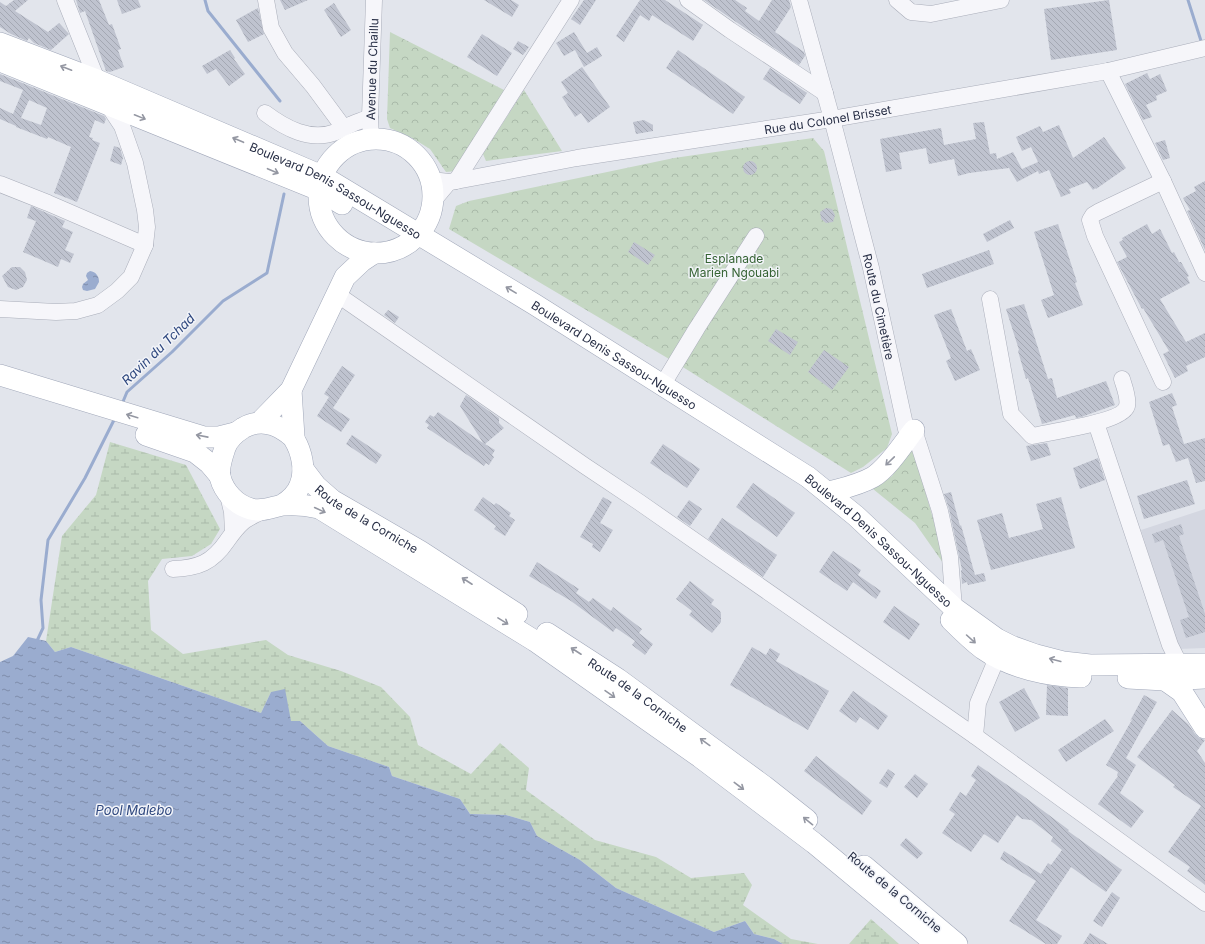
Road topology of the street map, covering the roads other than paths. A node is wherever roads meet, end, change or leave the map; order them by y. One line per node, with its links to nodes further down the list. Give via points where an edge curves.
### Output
1 (65, 0): 13 (street)
2 (266, 0): 19 (street, via 271,28 284,53 313,86)
3 (374, 0): 17 (street, Avenue du Chaillu)
4 (571, 0): 21 (street)
5 (688, 0): 14 (street)
6 (799, 0): 14 (street, Route du Cimetière)
7 (897, 0): 8 (street, via 911,12 931,14)
8 (1001, 0)
9 (0, 43): 13 (main road, Boulevard Denis Sassou-Nguesso, one-way to 9)
10 (1205, 48): 12 (street, Rue du Colonel Brisset)
11 (0, 61): 15 (main road, Boulevard Denis Sassou-Nguesso)
12 (1108, 71): 18 (street, Rue du Colonel Brisset); 22 (street)
13 (97, 80): 15 (street); 23 (main road, Boulevard Denis Sassou-Nguesso, one-way to 13)
14 (825, 93): 18 (street, Route du Cimetière)
15 (108, 105): 23 (main road, Boulevard Denis Sassou-Nguesso, one-way to 23); 28 (street, via 122,126 135,163 145,210)
16 (265, 113): 19 (street, via 279,123 306,134 321,136)
17 (370, 117): 19 (street); 20 (street, Avenue du Chaillu)
18 (832, 120): 21 (street, Rue du Colonel Brisset, via 577,158); 42 (street, Route du Cimetière, via 871,268 906,429)
19 (344, 128)
20 (371, 138): 21 (main road, via 401,144 424,166); 23 (main road, via 355,142 341,150 330,161)
21 (445, 181): 27 (main road, via 433,201 428,219)
22 (1163, 181): 30 (street); 36 (street, via 1098,212 1090,220 1095,236)
23 (321, 183): 26 (main road, via 320,209 327,225); 27 (main road, Boulevard Denis Sassou-Nguesso)
24 (0, 184): 28 (street)
25 (756, 236): 37 (street)
26 (339, 239): 29 (main road, via 355,249); 31 (main road, via 346,266)
27 (413, 239): 29 (main road, via 392,251); 37 (main road, Boulevard Denis Sassou-Nguesso, one-way to 27, via 534,304); 53 (main road, Boulevard Denis Sassou-Nguesso, one-way to 53, via 784,475 849,525 976,643)
28 (145, 245): 33 (street, via 131,277 98,306 76,312)
29 (374, 253): 31 (main road, via 362,261)
30 (1205, 273)
31 (342, 286): 39 (main road); 58 (street, via 585,466)
32 (990, 299): 41 (street, via 1011,414 1032,436)
33 (0, 309)
34 (0, 376): 44 (main road, one-way to 34)
35 (1122, 379): 41 (street, via 1127,406 1114,417)
36 (1163, 382)
37 (663, 384): 48 (main road, Boulevard Denis Sassou-Nguesso)
38 (0, 390): 44 (main road)
39 (291, 390): 40 (main road); 45 (main road)
40 (260, 422): 43 (main road, via 248,425); 45 (main road, via 278,426)
41 (1096, 423): 55 (street, via 1170,645)
42 (914, 430): 48 (main road, one-way to 48, via 895,456 874,476 855,485); 52 (street, Route du Cimetière, via 940,511 950,557)
43 (235, 433): 44 (main road, one-way to 44, via 219,437); 47 (main road, via 226,444 221,459)
44 (168, 434): 47 (main road, via 209,463)
45 (294, 437): 46 (main road)
46 (303, 469): 49 (main road, via 300,485 293,497); 61 (main road, Route de la Corniche, one-way to 46, via 764,786 630,688 420,551 332,500 316,486)
47 (223, 484): 49 (main road, via 236,502 250,509); 50 (street, via 232,512)
48 (829, 492): 52 (main road, Boulevard Denis Sassou-Nguesso)
49 (273, 508): 50 (street, via 244,521); 60 (main road, Route de la Corniche, one-way to 60, via 304,504 319,508 535,641 700,757 814,843)
50 (233, 532): 51 (street, via 212,559 202,565)
51 (173, 569)
52 (954, 608): 53 (main road, Boulevard Denis Sassou-Nguesso)
53 (1000, 653): 55 (main road, Boulevard Denis Sassou-Nguesso, via 1025,668 1061,676); 58 (street, via 978,703)
54 (1205, 664): 55 (main road, Boulevard Denis Sassou-Nguesso)
55 (1174, 676): 56 (main road, Boulevard Denis Sassou-Nguesso); 57 (main road)
56 (1205, 678)
57 (1205, 728)
58 (974, 736): 59 (street)
59 (1205, 904)
60 (936, 944)
61 (957, 944)

